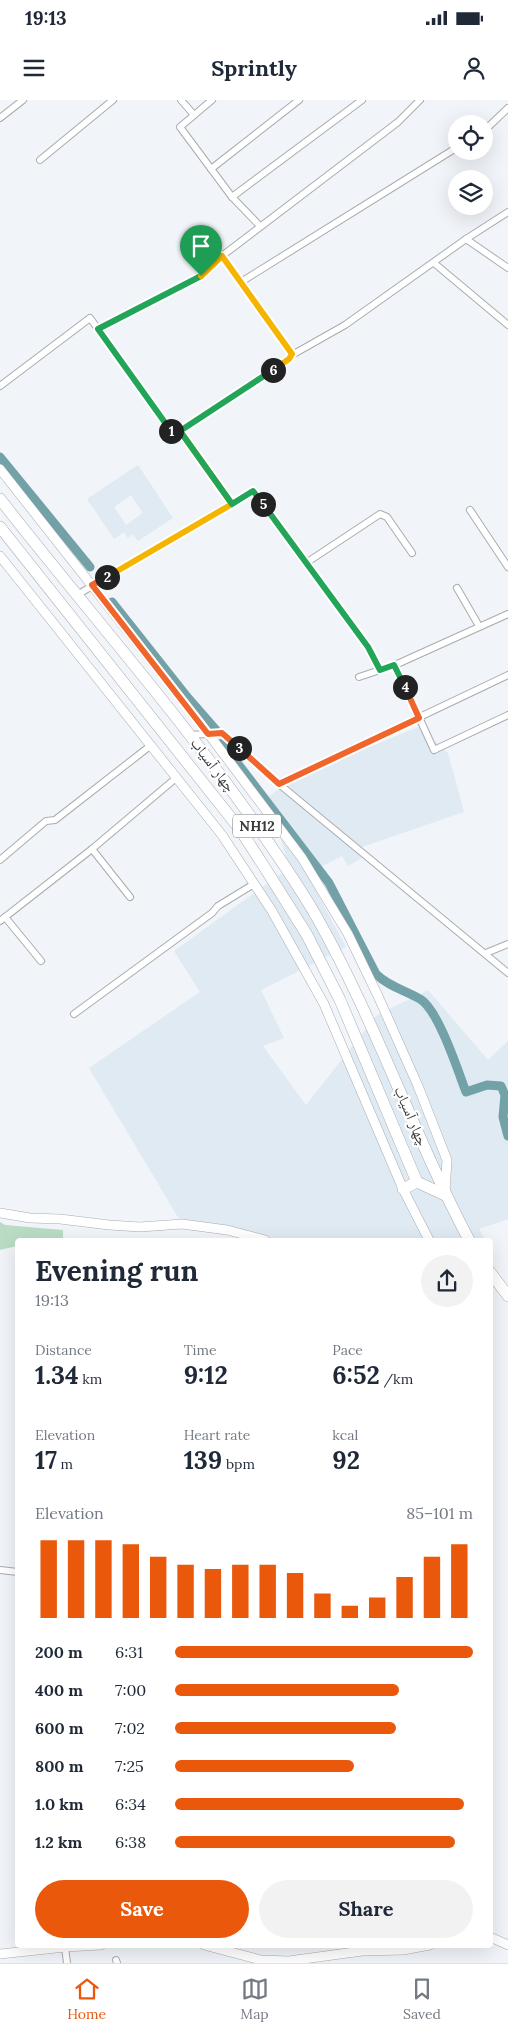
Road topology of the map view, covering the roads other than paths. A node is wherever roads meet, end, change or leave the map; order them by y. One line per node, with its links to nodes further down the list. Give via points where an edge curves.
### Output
1 (23, 100): 10 (street)
2 (113, 100): 13 (street)
3 (181, 100): 9 (street)
4 (212, 100): 9 (street)
5 (299, 100): 14 (street)
6 (362, 100): 15 (street)
7 (420, 100): 17 (street, via 398,122)
8 (508, 108): 11 (street)
9 (194, 115): 14 (street, via 180,127)
10 (0, 118)
11 (493, 122)
12 (448, 153): 22 (street)
13 (40, 160)
14 (211, 169): 15 (street)
15 (232, 197): 17 (street)
16 (508, 212): 18 (street)
17 (260, 226): 19 (street)
18 (466, 239): 20 (street); 21 (street)
19 (222, 256): 22 (street); 24 (street, via 201,276)
20 (434, 263): 23 (street); 25 (street, via 345,325)
21 (508, 268)
22 (241, 282): 25 (street)
23 (508, 325)
24 (98, 329): 26 (street, via 90,318); 27 (street, via 172,431)
25 (292, 354): 27 (street)
26 (0, 386)
27 (180, 431): 30 (street)
28 (0, 469): 37 (street)
29 (0, 499): 39 (highway, چهار آسیاب / NH12)
30 (232, 504): 35 (street, via 253,491); 37 (street)
31 (470, 510): 36 (street)
32 (0, 527): 63 (highway, چهار آسیاب / NH12, via 239,828 265,868 307,935 340,1000)
33 (412, 553): 35 (street, via 387,516 380,514)
34 (0, 556): 50 (street)
35 (306, 563): 43 (street, via 368,647)
36 (508, 568)
37 (92, 585): 39 (street); 48 (street)
38 (457, 588): 41 (street)
39 (77, 595): 49 (highway, چهار آسیاب / NH12)
40 (508, 614): 41 (street)
41 (480, 626): 42 (street)
42 (394, 665): 43 (street); 47 (street)
43 (380, 670): 45 (street)
44 (508, 675): 47 (street)
45 (359, 677)
46 (508, 715): 47 (street, via 434,750)
47 (419, 718): 52 (street)
48 (208, 734): 49 (street); 52 (street, via 222,733); 65 (street, via 302,858 348,934 418,1086 447,1160)
49 (190, 735): 65 (highway, چهار آسیاب / NH12, via 278,856 320,922 366,1012)
50 (150, 746): 51 (street); 54 (street, via 55,820 46,821)
51 (176, 778): 53 (street); 55 (street, via 222,836)
52 (279, 784): 59 (street)
53 (92, 849): 56 (street); 57 (street)
54 (0, 860)
55 (254, 884): 62 (street, via 218,906); 64 (street, via 324,1004)
56 (130, 897)
57 (3, 919): 60 (street)
58 (508, 944): 59 (street)
59 (486, 953): 61 (street)
60 (41, 961)
61 (508, 973)
62 (74, 1014)
63 (417, 1182): 64 (highway); 65 (highway)
64 (402, 1189): 68 (street)
65 (445, 1195): 69 (highway, چهار آسیاب / NH12)
66 (0, 1213): 67 (street, via 140,1227 182,1224)
67 (257, 1238)
68 (428, 1238)
69 (467, 1238)
70 (493, 1276): 71 (highway)
71 (508, 1296)
72 (0, 1570): 73 (street)
73 (15, 1572)
74 (493, 1938): 75 (street)
75 (508, 1945)
76 (55, 1948): 80 (street)
77 (64, 1948): 81 (street)
78 (215, 1948): 79 (street, via 261,1960 289,1961 362,1950)
79 (414, 1948)
80 (0, 1954)
81 (67, 1963)

